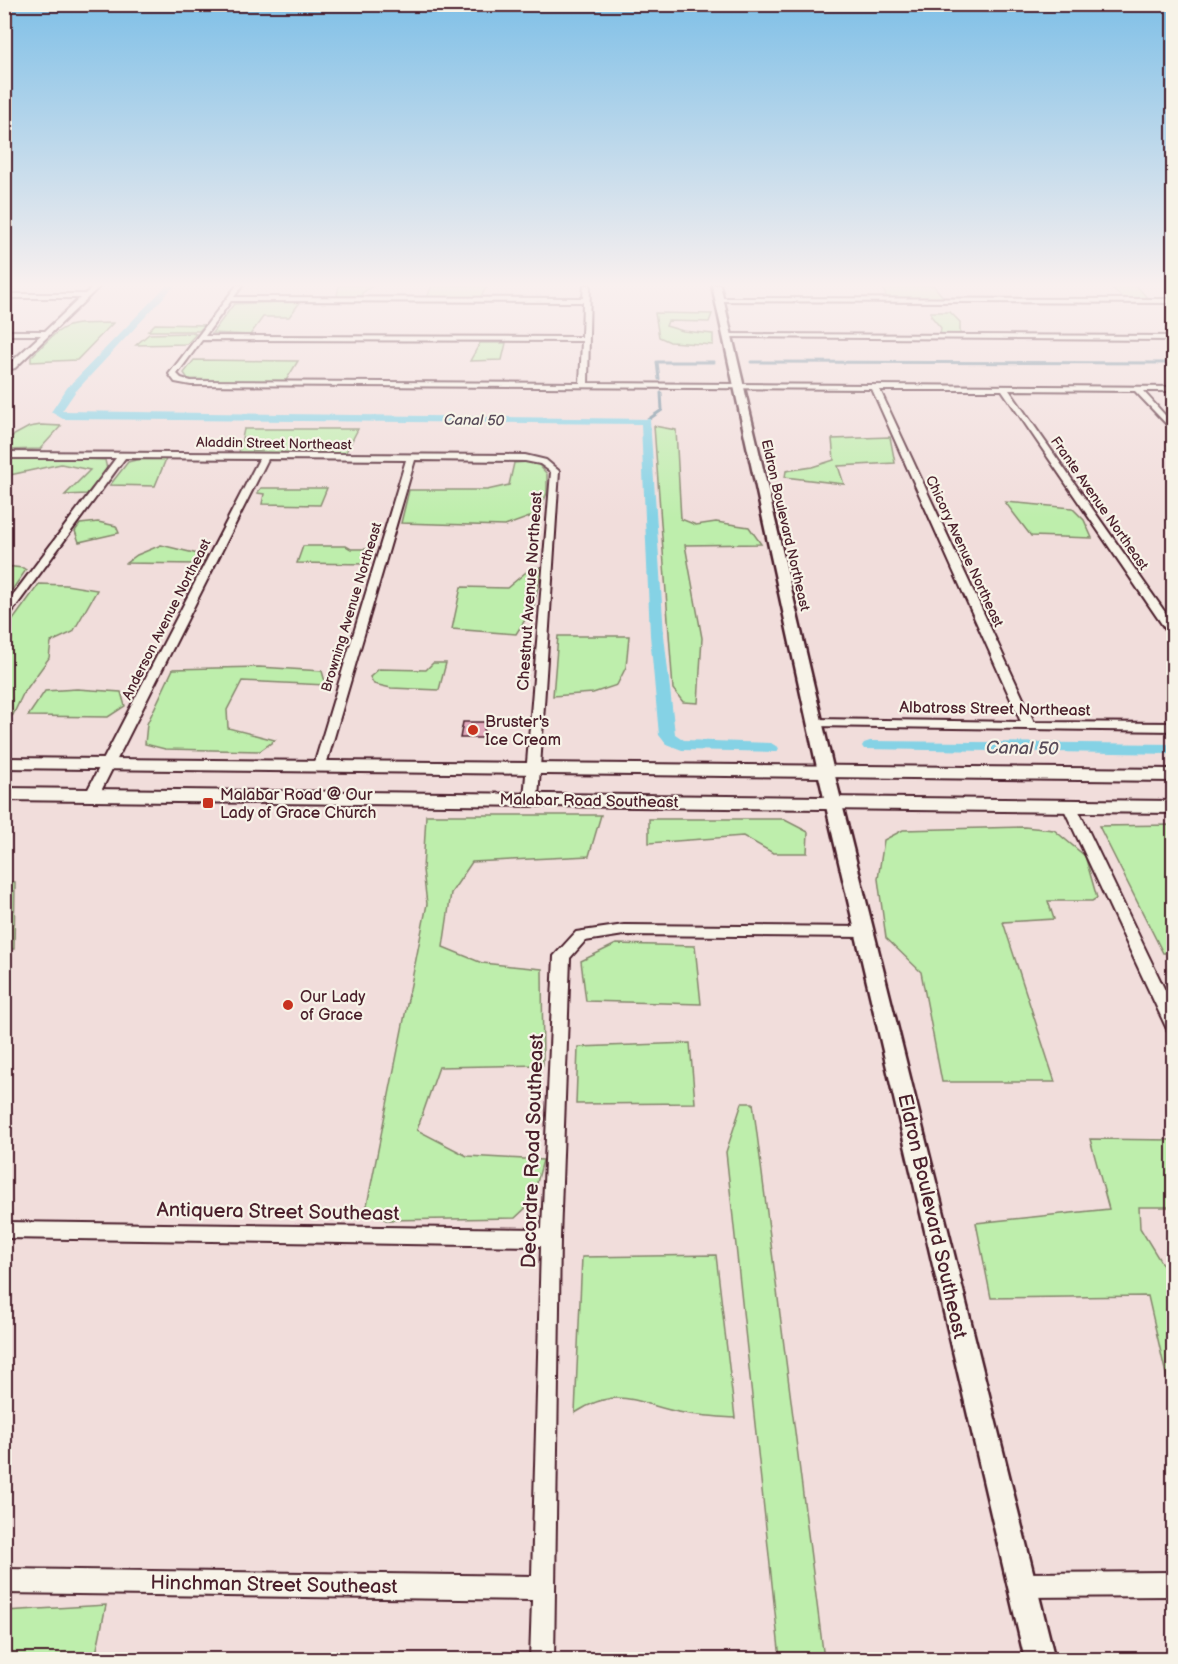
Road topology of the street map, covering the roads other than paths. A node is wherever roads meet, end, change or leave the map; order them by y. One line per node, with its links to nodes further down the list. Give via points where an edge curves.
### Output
1 (182, 363): 4 (street, via 173,374 178,380 202,383)
2 (584, 363): 4 (street)
3 (734, 363): 5 (street, Eldron Boulevard Northeast)
4 (584, 385): 5 (street)
5 (739, 386): 6 (street); 18 (street, Eldron Boulevard Northeast)
6 (875, 387): 7 (street); 19 (street, Chicory Avenue Northeast)
7 (1004, 388): 8 (street); 17 (street, Frante Avenue Northeast)
8 (1137, 389): 9 (street); 10 (street)
9 (1173, 389)
10 (1173, 430)
11 (4, 455): 12 (street, Aladdin Street Northeast)
12 (123, 455): 13 (street, Aladdin Street Northeast); 16 (street)
13 (265, 456): 14 (street, Aladdin Street Northeast); 22 (street, Anderson Avenue Northeast)
14 (411, 458): 15 (street, Aladdin Street Northeast, via 525,458); 23 (street, Browning Avenue Northeast)
15 (543, 462): 24 (street, Chestnut Avenue Northeast, via 555,471)
16 (4, 615)
17 (1173, 634)
18 (815, 723): 19 (street, Albatross Street Northeast); 25 (street, Eldron Boulevard Northeast)
19 (1029, 725): 20 (street, Albatross Street Northeast)
20 (1173, 727)
21 (4, 763): 22 (main road, Malabar Road Southeast)
22 (110, 764): 23 (main road, Malabar Road Southeast); 28 (street, Anderson Avenue Northeast)
23 (320, 765): 24 (main road, Malabar Road Southeast)
24 (533, 767): 25 (main road, Malabar Road Southeast); 29 (street, Chestnut Avenue Northeast)
25 (826, 772): 26 (main road, Malabar Road Southeast); 30 (street, Eldron Boulevard Southeast)
26 (1173, 775)
27 (4, 794): 28 (main road, Malabar Road Southeast)
28 (92, 795): 29 (main road, Malabar Road Southeast)
29 (531, 799): 30 (main road, Malabar Road Southeast)
30 (833, 803): 31 (main road, Malabar Road Southeast); 33 (street, Eldron Boulevard Southeast)
31 (1070, 807): 32 (main road, Malabar Road Southeast); 34 (street)
32 (1173, 807)
33 (865, 932): 36 (street, Decordre Road Southeast, via 624,930 581,936 562,956); 39 (street, Eldron Boulevard Southeast)
34 (1173, 1027)
35 (4, 1230): 36 (street, Antiquera Street Southeast)
36 (551, 1238): 40 (street, Decordre Road Southeast)
37 (4, 1581): 40 (street, Hinchman Street Southeast)
38 (1173, 1584): 39 (street)
39 (1021, 1585): 42 (street, Eldron Boulevard Southeast)
40 (543, 1588): 41 (street, Decordre Road Southeast)
41 (542, 1659)
42 (1040, 1659)

